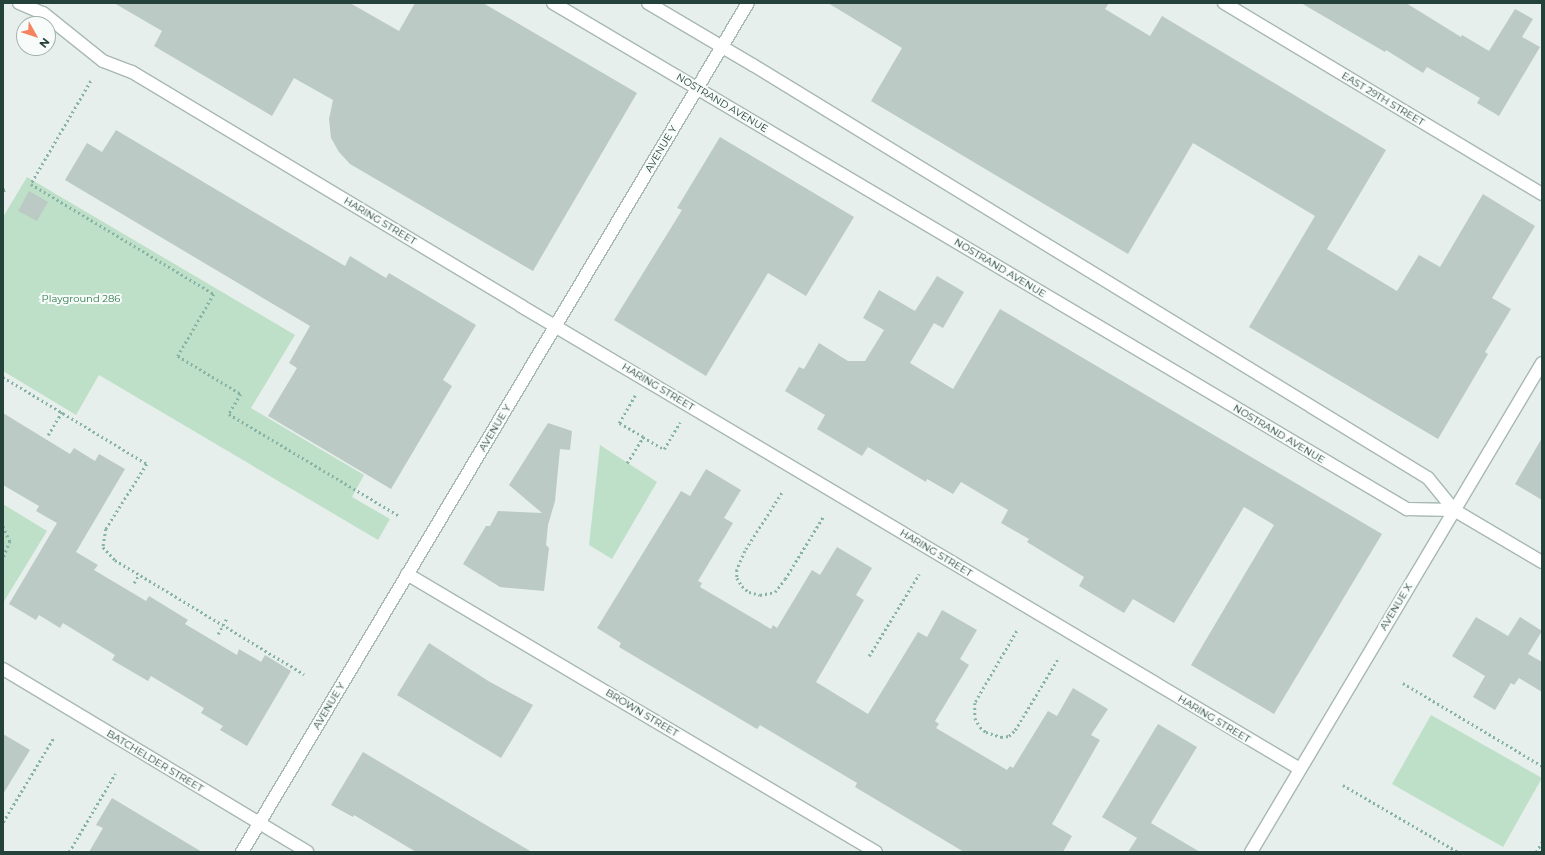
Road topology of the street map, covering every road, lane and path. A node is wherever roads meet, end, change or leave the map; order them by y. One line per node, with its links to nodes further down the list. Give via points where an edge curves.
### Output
1 (19, 3): 12 (street, HARING STREET, via 44,13 103,61 132,72)
2 (553, 3): 8 (street, NOSTRAND AVENUE)
3 (648, 3): 6 (street, NOSTRAND AVENUE)
4 (748, 3): 6 (street, AVENUE Y)
5 (1224, 3): 11 (street, EAST 29TH STREET)
6 (722, 46): 8 (street, AVENUE Y); 22 (street, NOSTRAND AVENUE, via 1428,478)
7 (91, 81): 23 (path, via 31,184 214,294 178,356 241,394 229,414)
8 (698, 88): 12 (street, AVENUE Y); 22 (street, NOSTRAND AVENUE, via 1407,509)
9 (3, 189): 10 (path)
10 (3, 193)
11 (1542, 194)
12 (555, 326): 15 (street, HARING STREET); 29 (street, AVENUE Y)
13 (1542, 363): 22 (street, AVENUE X)
14 (3, 377): 17 (path)
15 (645, 380): 16 (street, HARING STREET); 19 (path, via 619,423)
16 (690, 406): 19 (path, via 664,449); 43 (street, HARING STREET)
17 (62, 412): 18 (path); 28 (path, via 147,464 106,529 103,547 115,560)
18 (48, 434)
19 (643, 437): 20 (path)
20 (627, 463)
21 (782, 493): 24 (path, via 745,551 737,570 737,578 750,592 760,595 775,592)
22 (1454, 510): 27 (street, NOSTRAND AVENUE); 43 (street, AVENUE X)
23 (398, 515)
24 (823, 517)
25 (3, 526): 26 (path, via 10,541)
26 (3, 559)
27 (1542, 562)
28 (139, 574): 31 (path); 33 (path)
29 (407, 574): 47 (street, AVENUE Y); 52 (street, BROWN STREET)
30 (919, 574): 36 (path)
31 (134, 583)
32 (227, 618): 33 (path)
33 (224, 625): 35 (path); 39 (path)
34 (1017, 632): 37 (path, via 975,703 975,718 986,732 1001,737 1009,736 1015,730)
35 (218, 634)
36 (870, 656)
37 (1059, 657)
38 (3, 669): 47 (street, BATCHELDER STREET)
39 (304, 674)
40 (1403, 683): 42 (path)
41 (54, 737): 46 (path)
42 (1542, 766)
43 (1300, 769): 53 (street, AVENUE X)
44 (115, 774): 49 (path)
45 (1342, 785): 54 (path)
46 (3, 822)
47 (259, 824): 50 (street, AVENUE Y); 51 (street, BATCHELDER STREET)
48 (1542, 842): 55 (path)
49 (70, 852)
50 (242, 852)
51 (307, 852)
52 (876, 852)
53 (1250, 852)
54 (1458, 852)
55 (1536, 852)

